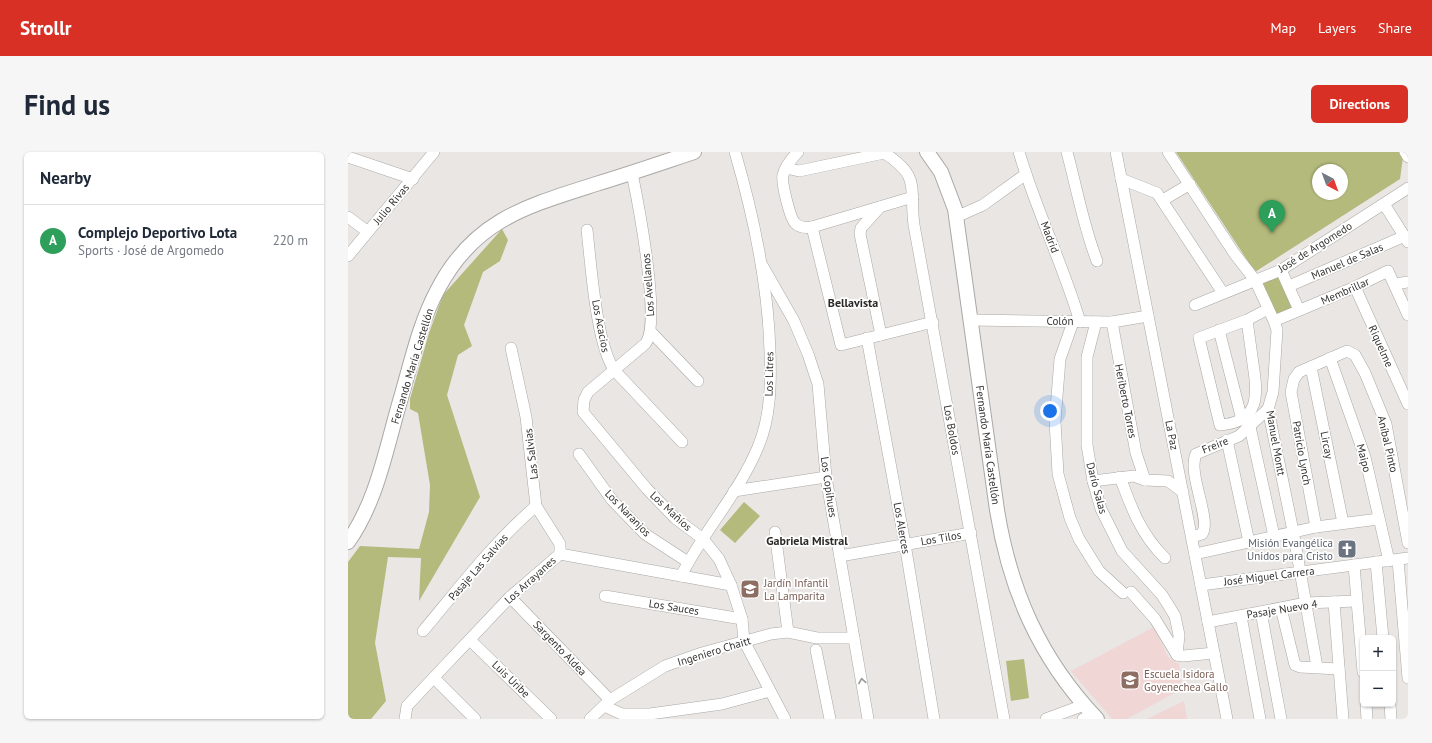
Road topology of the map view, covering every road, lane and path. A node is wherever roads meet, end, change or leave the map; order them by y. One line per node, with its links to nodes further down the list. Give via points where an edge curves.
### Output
1 (434, 152): 17 (street, Julio Rivas)
2 (694, 152): 15 (main road, Fernando María Castellón)
3 (735, 152): 33 (street, Los Litres, via 747,191)
4 (798, 152): 14 (street)
5 (884, 152): 14 (street, via 799,171); 21 (street, Los Boldos, via 907,173 912,183)
6 (928, 152): 26 (main road, Fernando María Castellón, via 946,183)
7 (1019, 152): 16 (street, Madrid)
8 (1067, 152): 32 (street, via 1088,237)
9 (1116, 152): 18 (street, La Paz)
10 (1168, 152): 19 (street, Manuel Montt)
11 (1405, 152): 13 (street)
12 (348, 157): 17 (street)
13 (1408, 157)
14 (786, 168): 27 (street, via 782,180 792,218 799,226)
15 (632, 172): 54 (street, Los Avellanos, via 646,251); 84 (main road, Fernando María Castellón, via 548,199 502,219 486,230 460,255 441,283 431,304 374,491 363,518)
16 (1026, 174): 26 (street, via 983,205); 50 (street, Madrid, via 1063,270)
17 (412, 179): 29 (street, Julio Rivas)
18 (1121, 179): 22 (street, via 1158,193); 45 (street, La Paz)
19 (1190, 184): 22 (street); 35 (street, Manuel Montt, via 1234,253)
20 (1408, 188): 23 (street, José de Argomedo)
21 (913, 197): 24 (street); 49 (street, Los Boldos, via 914,225)
22 (1163, 200): 40 (street)
23 (1384, 204): 30 (street); 34 (street, José de Argomedo)
24 (880, 207): 27 (street); 55 (street, via 861,228 860,234)
25 (348, 217): 29 (street)
26 (956, 217): 46 (main road, Fernando María Castellón)
27 (812, 227): 56 (street, via 841,345)
28 (587, 230): 60 (street, Los Acacios, via 601,333 607,357)
29 (368, 232): 31 (street, Julio Rivas)
30 (1406, 239): 38 (street, Manuel de Salas)
31 (348, 256)
32 (1097, 261)
33 (762, 265): 68 (street, Los Copihues, via 794,321 818,384); 72 (street, Los Litres, via 769,322 770,380 767,411 759,446)
34 (1281, 270): 35 (street, José de Argomedo); 38 (street)
35 (1255, 280): 40 (street, José de Argomedo); 42 (street, Manuel Montt)
36 (1408, 282): 37 (street)
37 (1395, 284): 39 (street, Membrillar, via 1388,271); 44 (street)
38 (1289, 286): 43 (street)
39 (1355, 287): 43 (street, Membrillar); 62 (street, Riquelme)
40 (1223, 293): 41 (street, José de Argomedo)
41 (1195, 306)
42 (1268, 309): 47 (street); 48 (street, Manuel Montt)
43 (1299, 310): 48 (street, Membrillar)
44 (1408, 314)
45 (1148, 316): 52 (street, Colón); 73 (street, La Paz)
46 (971, 320): 50 (street, Colón); 128 (main road, Fernando María Castellón, via 998,517 1011,573 1020,601 1042,646)
47 (1247, 320): 53 (street); 64 (street, Manuel Montt, via 1256,396)
48 (1274, 321): 63 (street, Manuel Montt, via 1278,330 1273,392)
49 (933, 322): 55 (street); 80 (street, Los Boldos)
50 (1076, 322): 51 (street, Colón); 118 (street, via 1060,359 1055,421 1058,474 1070,518 1079,539 1099,571 1155,618)
51 (1096, 322): 52 (street, Colón); 71 (street, Darío Salas, via 1087,357 1087,445)
52 (1112, 322): 70 (street, Heriberto Torres, via 1136,453)
53 (1219, 330): 64 (street); 64 (street, via 1199,338 1220,425)
54 (651, 332): 60 (street, Los Mañíos, via 645,344); 61 (street, Los Avellanos)
55 (881, 335): 56 (street)
56 (867, 338): 87 (street, Los Alerces)
57 (511, 348): 74 (street, Las Salvias, via 526,417)
58 (1330, 358): 59 (street); 75 (street, Maipo, via 1363,450); 86 (street, Aníbal Pinto, via 1347,351 1351,352 1366,373 1386,424)
59 (1311, 367): 76 (street, Lircay); 77 (street, Patricio Lynch, via 1299,372 1291,392)
60 (615, 371): 66 (street, Los Acacios); 83 (street, Los Mañíos, via 592,388 586,396 582,408 585,416 647,489 675,518)
61 (698, 381)
62 (1408, 404)
63 (1268, 409): 64 (street, Freire); 78 (street, Manuel Montt)
64 (1246, 423): 65 (street, Freire, via 1239,436); 81 (street)
65 (1227, 440): 82 (street, Freire, via 1200,451 1195,457 1196,484 1205,524 1202,534); 85 (street)
66 (682, 442)
67 (579, 454): 93 (street, Los Naranjos, via 612,500 645,534)
68 (826, 477): 72 (street); 90 (street, Los Copihues)
69 (1120, 477): 70 (street, via 1134,476); 71 (street); 91 (street, via 1139,525 1148,540)
70 (1145, 480): 73 (street, via 1168,481)
71 (1093, 482): 118 (street, Darío Salas, via 1101,509 1122,551 1162,594 1175,616 1179,635)
72 (734, 491): 83 (street, Los Litres)
73 (1183, 492): 82 (street, La Paz)
74 (536, 506): 88 (street, Las Salvias, via 560,544); 110 (street, Pasaje Las Salvias, via 517,522 483,559)
75 (1379, 519): 76 (street); 92 (street, Maipo)
76 (1343, 523): 77 (street)
77 (1316, 527): 78 (street)
78 (1293, 531): 81 (street); 96 (street, Manuel Montt)
79 (775, 532): 111 (street)
80 (971, 533): 87 (street, Los Tilos); 137 (street, Los Boldos)
81 (1274, 536): 85 (street)
82 (1192, 537): 89 (street, La Paz)
83 (703, 539): 93 (street, Los Litres); 98 (street, Los Mañíos, via 719,559)
84 (348, 542)
85 (1249, 542): 89 (street)
86 (1408, 543)
87 (905, 544): 90 (street, Los Tilos); 136 (street, Los Alerces)
88 (560, 554): 97 (street, Los Arrayanes); 101 (street, Los Arrayanes)
89 (1195, 554): 99 (street, La Paz)
90 (840, 556): 113 (street, Los Copihues)
91 (1165, 558)
92 (1398, 560): 94 (street, José Miguel Carrera); 123 (street)
93 (688, 562): 97 (street, Los Litres)
94 (1376, 562): 95 (street, José Miguel Carrera); 112 (street)
95 (1354, 565): 96 (street, José Miguel Carrera); 102 (street)
96 (1301, 572): 99 (street, José Miguel Carrera); 104 (street, Manuel Montt)
97 (680, 576): 98 (street, Los Arrayanes)
98 (731, 585): 108 (street, Los Mañíos)
99 (1201, 585): 109 (street, La Paz)
100 (605, 596): 108 (street, Los Sauces)
101 (510, 597): 114 (street, Los Arrayanes); 125 (street, Sargento Aldea)
102 (1356, 600): 103 (street, Pasaje Nuevo 4); 121 (street)
103 (1334, 602): 104 (street, Pasaje Nuevo 4); 120 (street)
104 (1306, 603): 105 (street, Pasaje Nuevo 4); 119 (street, Manuel Montt)
105 (1281, 608): 106 (street, Pasaje Nuevo 4); 119 (street, via 1295,665)
106 (1261, 612): 107 (street, Pasaje Nuevo 4); 141 (street)
107 (1241, 616): 109 (street, Pasaje Nuevo 4); 140 (street)
108 (742, 619): 115 (street, Los Mañíos)
109 (1208, 622): 117 (street, La Paz)
110 (423, 631)
111 (788, 632): 113 (street, Ingeniero Chaitt, via 817,638); 115 (street, Ingeniero Chaitt)
112 (1384, 635)
113 (854, 638): 135 (street, Los Copihues, one-way to 113)
114 (470, 640): 122 (street, Los Arrayanes); 131 (street, Luis Uribe)
115 (744, 641): 124 (street, Los Mañíos); 125 (street, Ingeniero Chaitt, via 665,666)
116 (816, 650): 134 (street)
117 (1214, 653): 118 (street); 139 (street, La Paz)
118 (1177, 655)
119 (1317, 667): 120 (street)
120 (1339, 669): 142 (street)
121 (1363, 671)
122 (434, 678): 129 (street, Los Arrayanes, via 407,706); 130 (street)
123 (1408, 678)
124 (770, 691): 125 (street, Sargento Aldea, via 722,704 650,714 622,714); 133 (street, Los Mañíos)
125 (607, 703): 132 (street, Ingeniero Chaitt)
126 (1366, 707): 143 (street)
127 (1390, 707): 144 (street)
128 (1089, 714): 138 (street)
129 (405, 719)
130 (475, 719)
131 (552, 719)
132 (590, 719)
133 (785, 719)
134 (830, 719)
135 (868, 719)
136 (934, 719)
137 (1004, 719)
138 (1046, 719)
139 (1227, 719)
140 (1260, 719)
141 (1281, 719)
142 (1343, 719)
143 (1367, 719)
144 (1391, 719)

